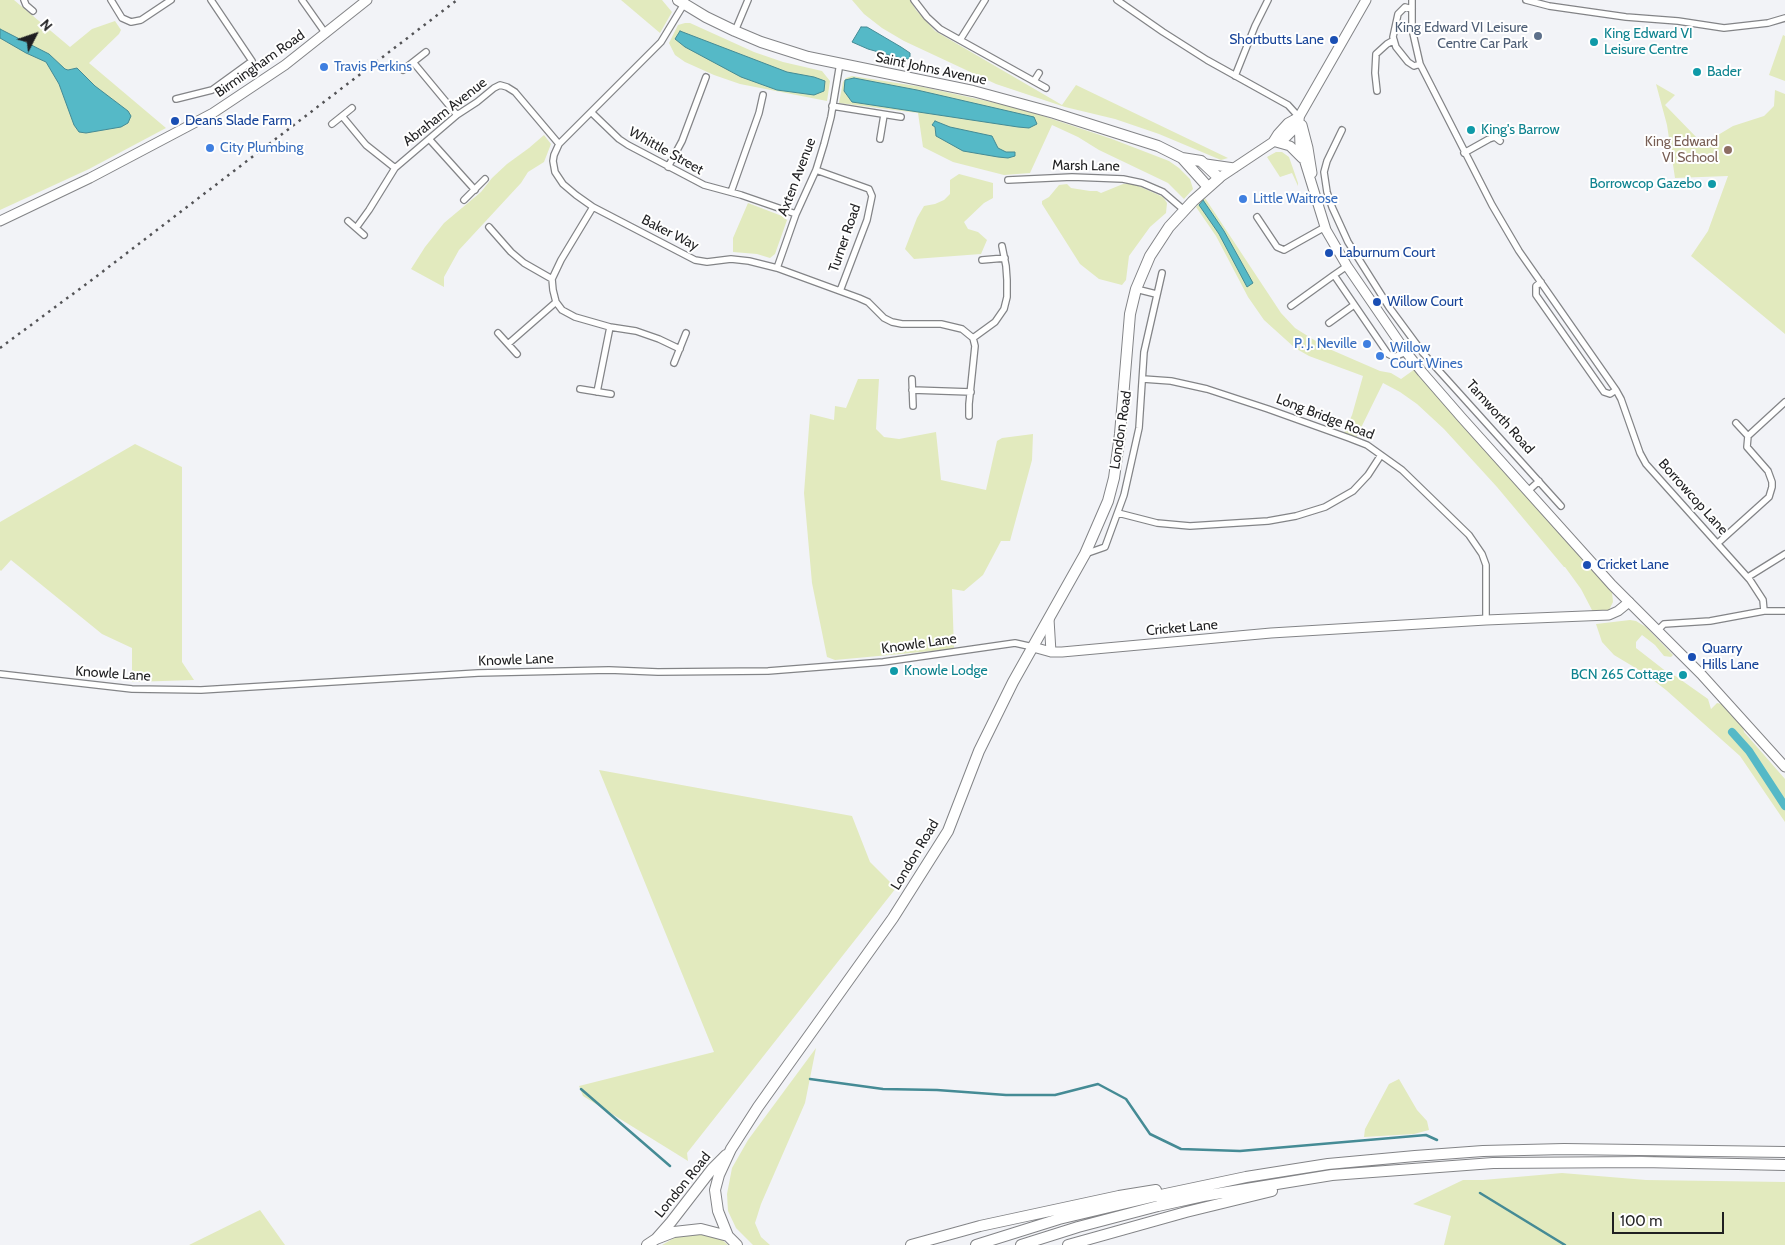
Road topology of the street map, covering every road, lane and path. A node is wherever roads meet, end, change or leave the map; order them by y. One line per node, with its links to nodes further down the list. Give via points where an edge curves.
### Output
1 (24, 0): 17 (street)
2 (111, 0): 3 (street, via 122,18 131,22 140,20)
3 (171, 0)
4 (211, 0): 35 (street, via 252,61 212,90)
5 (302, 0): 20 (street)
6 (367, 0): 20 (main road, Birmingham Road)
7 (748, 0): 19 (street)
8 (914, 0): 21 (street, via 927,18)
9 (986, 0): 21 (street)
10 (1117, 0): 29 (street, via 1162,32)
11 (1268, 0): 29 (street)
12 (1366, 0): 43 (main road)
13 (1412, 0): 16 (street, Borrowcop Lane)
14 (1526, 0): 18 (street, via 1626,17 1724,28)
15 (681, 2): 19 (highway, Saint Johns Avenue); 38 (street, via 661,42)
16 (1412, 9): 22 (street, via 1405,8 1398,14); 26 (street, Borrowcop Lane, via 1412,28)
17 (33, 11)
18 (1785, 18)
19 (734, 31): 25 (highway, Saint Johns Avenue, via 808,57)
20 (326, 34): 71 (main road, Birmingham Road, via 265,80 198,122)
21 (960, 40): 31 (street)
22 (1394, 40): 26 (street, via 1408,62 1414,66); 33 (street, via 1376,54)
23 (426, 52): 24 (street)
24 (413, 62): 27 (street); 39 (street)
25 (840, 63): 36 (street, Axten Avenue); 52 (highway, Saint Johns Avenue, via 973,91 1054,113 1158,146)
26 (1420, 64): 51 (street, Borrowcop Lane)
27 (403, 70)
28 (1038, 73): 31 (street)
29 (1235, 76): 43 (street, via 1288,105)
30 (706, 77): 56 (street, via 682,142)
31 (1034, 81): 32 (street)
32 (1046, 88)
33 (1377, 91)
34 (763, 95): 65 (street)
35 (176, 98)
36 (832, 106): 40 (street); 58 (street, Axten Avenue)
37 (352, 108): 41 (street)
38 (591, 112): 50 (street); 56 (street, Whittle Street, via 618,139)
39 (457, 115): 47 (street, Abraham Avenue); 50 (street, Abraham Avenue, via 494,88 507,86)
40 (884, 115): 42 (street); 46 (street)
41 (342, 116): 44 (street); 55 (street, via 366,145)
42 (901, 117)
43 (1300, 117): 49 (main road, London Road, via 1288,123); 53 (main road, Tamworth Road, via 1300,146); 62 (main road, Tamworth Road, via 1311,164)
44 (332, 124)
45 (1342, 130): 73 (street, Tamworth Road, via 1324,172 1327,192)
46 (880, 139)
47 (430, 140): 55 (street, Abraham Avenue); 64 (street)
48 (1500, 140): 51 (street, via 1495,137 1489,139)
49 (1273, 142): 53 (main road, via 1290,146); 57 (main road, London Road)
50 (559, 144): 67 (street, Baker Way, via 553,161 555,172 563,184)
51 (1464, 153): 86 (street, Borrowcop Lane, via 1508,234)
52 (1182, 158): 54 (highway, Saint Johns Avenue, via 1197,159); 63 (highway, Saint Johns Avenue)
53 (1304, 160): 62 (main road, Tamworth Road)
54 (1206, 164): 57 (main road); 59 (highway)
55 (395, 168): 75 (street, Abraham Avenue)
56 (668, 168): 65 (street, Whittle Street, via 704,185)
57 (1235, 168): 59 (main road, London Road)
58 (816, 170): 69 (street, Axten Avenue); 88 (street, Turner Road, via 869,189 872,196 867,220)
59 (1219, 178): 63 (highway, London Road)
60 (485, 180): 64 (street)
61 (1008, 180): 68 (street, Marsh Lane, via 1072,176 1123,179 1163,192)
62 (1312, 186): 76 (main road, Tamworth Road)
63 (1208, 187): 68 (highway, London Road)
64 (475, 190): 66 (street)
65 (731, 192): 69 (street, Whittle Street)
66 (464, 200)
67 (593, 207): 82 (street, Baker Way, via 695,260 743,260); 85 (street)
68 (1184, 210): 87 (highway, London Road, via 1150,256)
69 (796, 214): 82 (street, Axten Avenue)
70 (1257, 217): 76 (street, via 1277,247 1284,250)
71 (0, 221)
72 (348, 221): 75 (street)
73 (1339, 224): 76 (street); 117 (street, Tamworth Road, via 1362,266 1406,332)
74 (489, 227): 85 (street, via 511,252)
75 (356, 228): 77 (street)
76 (1326, 228): 81 (main road, Tamworth Road)
77 (364, 235)
78 (1002, 246): 79 (street)
79 (1005, 258): 80 (street); 97 (street, via 1008,280 1004,309 995,322)
80 (982, 260)
81 (1347, 266): 84 (street); 100 (main road, Tamworth Road)
82 (777, 268): 88 (street, Baker Way)
83 (1162, 273): 89 (street, London Road)
84 (1334, 275): 91 (street); 92 (street)
85 (552, 279): 90 (street)
86 (1541, 282): 107 (street, Borrowcop Lane); 107 (street, via 1536,286 1536,295 1604,392 1610,394)
87 (1136, 289): 89 (street); 122 (highway, London Road, via 1130,314 1114,478 1108,502)
88 (840, 291): 97 (street, Baker Way, via 868,302 892,322 952,326)
89 (1156, 294): 104 (street, London Road, via 1144,352)
90 (556, 302): 94 (street, via 562,310 575,317); 98 (street)
91 (1354, 305): 93 (street); 100 (street, via 1388,354 1394,357)
92 (1291, 306)
93 (1329, 323)
94 (610, 327): 99 (street, via 646,334); 108 (street)
95 (498, 333): 98 (street)
96 (686, 333): 99 (street)
97 (973, 338): 109 (street, via 976,346)
98 (508, 344): 101 (street)
99 (680, 349): 102 (street)
100 (1406, 352): 118 (main road, Tamworth Road)
101 (517, 354)
102 (674, 363)
103 (912, 379): 106 (street)
104 (1143, 379): 116 (street, Long Bridge Road, via 1171,381 1216,392 1349,438); 120 (street, London Road, via 1138,428)
105 (580, 389): 108 (street)
106 (912, 390): 109 (street); 112 (street)
107 (1616, 390): 121 (street, Borrowcop Lane, via 1646,464)
108 (597, 392): 110 (street)
109 (970, 392): 113 (street)
110 (611, 394)
111 (1785, 402): 115 (street)
112 (913, 406)
113 (969, 416)
114 (1736, 424): 115 (street)
115 (1748, 436): 121 (street, via 1748,447 1768,471 1772,482 1770,496)
116 (1381, 455): 120 (street, via 1353,491 1325,507 1296,516 1190,526); 129 (street, Long Bridge Road, via 1402,470 1469,535 1482,554 1486,565)
117 (1539, 481): 118 (street); 119 (street, Tamworth Road)
118 (1528, 491): 125 (main road, Tamworth Road)
119 (1561, 506)
120 (1118, 514): 122 (street, London Road, via 1105,547)
121 (1718, 543): 124 (street, Borrowcop Lane)
122 (1085, 554): 128 (highway, London Road)
123 (1785, 554): 124 (street)
124 (1748, 577): 126 (street, Borrowcop Lane, via 1764,600)
125 (1629, 602): 129 (main road, Cricket Lane, via 1609,615); 130 (main road, Tamworth Road)
126 (1764, 611): 127 (street); 130 (street, via 1710,621 1664,624)
127 (1785, 611)
128 (1049, 619): 131 (highway, London Road); 132 (main road)
129 (1486, 620): 132 (main road, Cricket Lane, via 1271,633)
130 (1658, 630): 134 (main road, Tamworth Road)
131 (1033, 647): 132 (main road, Cricket Lane); 133 (street, Knowle Lane, via 1015,643 883,662 785,670 478,673 201,690 132,689); 135 (highway, London Road, via 979,751 948,831 893,918)
132 (1051, 652)
133 (0, 674)
134 (1785, 767)
135 (731, 1149): 140 (highway, London Road, via 715,1190 718,1211); 141 (highway, London Road)
136 (1785, 1152): 139 (highway, via 1483,1151 1328,1164)
137 (1785, 1165): 138 (highway, via 1493,1163)
138 (1423, 1168): 146 (highway, via 1332,1175 1203,1196 1078,1227); 147 (highway, via 1252,1195)
139 (1202, 1186): 144 (highway, via 1118,1196 980,1226); 145 (highway, via 1059,1219)
140 (728, 1236): 141 (highway, via 702,1229); 143 (highway)
141 (656, 1238): 142 (highway)
142 (647, 1245)
143 (738, 1245)
144 (911, 1245)
145 (976, 1245)
146 (1021, 1245)
147 (1068, 1245)

